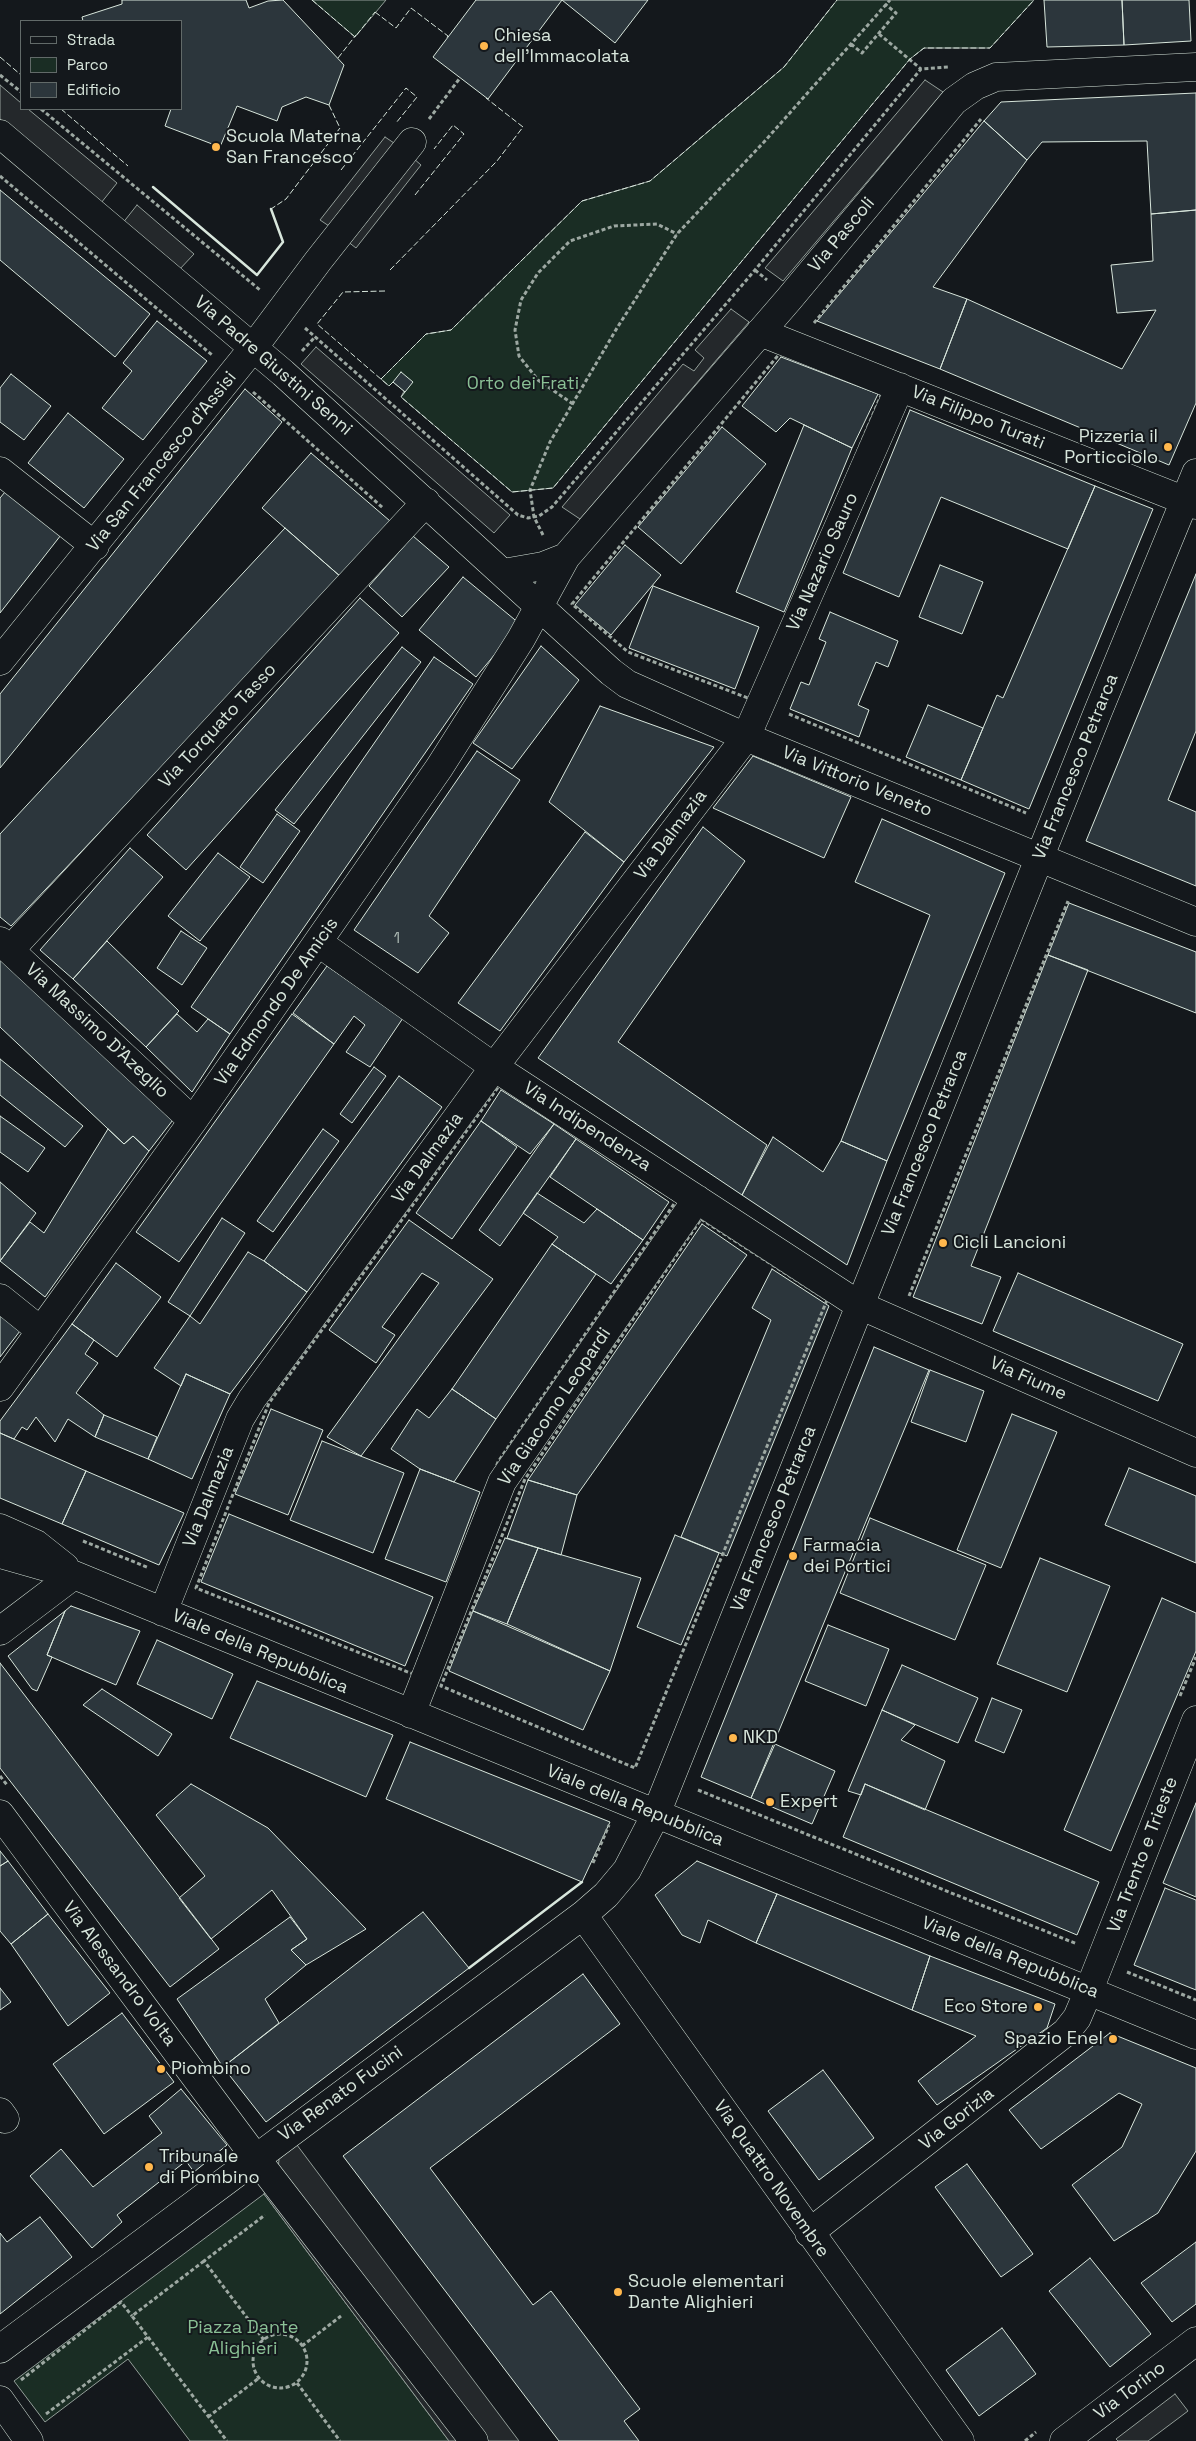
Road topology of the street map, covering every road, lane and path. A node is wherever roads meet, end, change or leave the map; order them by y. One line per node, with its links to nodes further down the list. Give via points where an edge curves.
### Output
1 (890, 0): 2 (path)
2 (886, 4): 3 (path, via 896,13); 4 (path)
3 (879, 34): 4 (path, via 862,53); 7 (path)
4 (851, 44): 16 (path)
5 (951, 67): 7 (path)
6 (1196, 67): 19 (street, Via Pascoli, via 996,77 974,86 954,102)
7 (921, 69): 30 (path, via 755,270 552,507)
8 (0, 75): 10 (path)
9 (460, 78): 14 (path)
10 (20, 91)
11 (42, 110): 17 (path)
12 (987, 112): 18 (path, via 814,323)
13 (0, 134): 20 (street, Via Padre Giustini Senni)
14 (412, 142): 17 (street, Via San Francesco d'Assisi)
15 (0, 176): 21 (path)
16 (677, 234): 24 (path); 24 (path, via 657,224 614,226 570,241 538,273 521,300 515,330 519,356 538,380)
17 (283, 310): 20 (street, Via San Francesco d'Assisi); 30 (path, via 518,515)
18 (817, 324)
19 (760, 332): 22 (street, Via Filippo Turati); 32 (street, Via Pascoli)
20 (253, 348): 27 (street, Via Padre Giustini Senni); 31 (street, Via San Francesco d'Assisi)
21 (216, 358)
22 (900, 387): 28 (street, Via Filippo Turati); 38 (street, Via Nazario Sauro)
23 (250, 390): 29 (path)
24 (573, 404): 30 (path, via 550,442 530,490)
25 (0, 471): 31 (street)
26 (1196, 472): 28 (street, Via Francesco Petrarca)
27 (426, 502): 33 (street, Via Padre Giustini Senni); 44 (street, Via Torquato Tasso)
28 (1190, 502): 40 (street, Via Francesco Petrarca)
29 (388, 513)
30 (534, 517): 32 (path)
31 (95, 546): 35 (street, Via San Francesco d'Assisi)
32 (556, 549): 33 (street, Via Pascoli, via 543,566); 34 (street, Via Pascoli)
33 (503, 573): 34 (street, Via Padre Giustini Senni)
34 (539, 607): 38 (street, Via Vittorio Veneto, via 627,684); 43 (street, Via Edmondo De Amicis, via 439,768)
35 (0, 661)
36 (753, 700): 36 (path, via 628,652 572,604 780,353 882,392)
37 (783, 712): 39 (path)
38 (746, 737): 40 (street, Via Vittorio Veneto); 45 (street, Via Dalmazia)
39 (1026, 813)
40 (1040, 858): 42 (street, Via Vittorio Veneto); 50 (street, Via Francesco Petrarca)
41 (1069, 898): 49 (path)
42 (1196, 922)
43 (318, 943): 45 (street, Via Indipendenza); 46 (street, Via Edmondo De Amicis)
44 (5, 946): 46 (street, Via Massimo D'Azeglio)
45 (494, 1067): 47 (street, Via Indipendenza); 60 (street, Via Dalmazia, via 252,1399 240,1419)
46 (193, 1120): 51 (street, Via Edmondo De Amicis)
47 (686, 1200): 47 (path, via 498,1462 413,1674 196,1588 269,1403 502,1082); 50 (street, Via Indipendenza); 64 (street, Via Giacomo Leopardi, via 502,1482)
48 (0, 1298): 51 (street)
49 (907, 1301)
50 (859, 1305): 53 (street, Via Fiume); 67 (street, Via Francesco Petrarca)
51 (41, 1330): 52 (street, Via Edmondo De Amicis)
52 (0, 1387)
53 (1196, 1452)
54 (0, 1528): 59 (street, via 36,1544)
55 (79, 1540): 58 (path)
56 (0, 1554): 59 (street)
57 (721, 1557): 57 (path, via 635,1768 441,1686 525,1479 701,1220 827,1300)
58 (150, 1569)
59 (74, 1575): 60 (street, Viale della Repubblica); 61 (street)
60 (163, 1612): 64 (street, Viale della Repubblica)
61 (0, 1630)
62 (1196, 1657): 63 (path)
63 (1186, 1712): 73 (street, Via Trento e Trieste)
64 (411, 1714): 67 (street, Viale della Repubblica)
65 (698, 1790): 71 (path, via 1076,1945)
66 (0, 1814): 76 (street, Via Alessandro Volta)
67 (656, 1814): 70 (street, Via Renato Fucini, via 627,1870); 73 (street, Viale della Repubblica)
68 (611, 1820): 69 (path)
69 (590, 1869)
70 (583, 1915): 76 (street, Via Renato Fucini); 78 (street, Via Quattro Novembre)
71 (1078, 1941)
72 (1128, 1966): 74 (path, via 1126,1971)
73 (1089, 1990): 75 (street, Viale della Repubblica); 78 (street, Via Gorizia, via 1077,2018 1051,2046)
74 (1196, 2000)
75 (1196, 2035)
76 (255, 2157): 77 (street, Via Alessandro Volta); 86 (street, Via Renato Fucini)
77 (287, 2198): 79 (path); 96 (street, Via Alessandro Volta)
78 (809, 2233): 97 (street, Via Quattro Novembre)
79 (204, 2261): 81 (path); 83 (path)
80 (343, 2314): 85 (path)
81 (132, 2316): 82 (path); 89 (path, via 121,2302 20,2380)
82 (148, 2337): 91 (path, via 46,2415); 92 (path)
83 (264, 2340): 85 (path, via 277,2334 288,2335); 87 (path, via 254,2358)
84 (1196, 2341): 98 (street, Via Torino)
85 (302, 2346): 88 (path, via 308,2365)
86 (0, 2350)
87 (259, 2378): 88 (path, via 270,2387 288,2388); 92 (path)
88 (297, 2383): 95 (path)
89 (23, 2384)
90 (0, 2400): 93 (street)
91 (41, 2408)
92 (208, 2417): 94 (path)
93 (29, 2441)
94 (227, 2441)
95 (340, 2441)
96 (474, 2441)
97 (960, 2441)
98 (1064, 2441)

